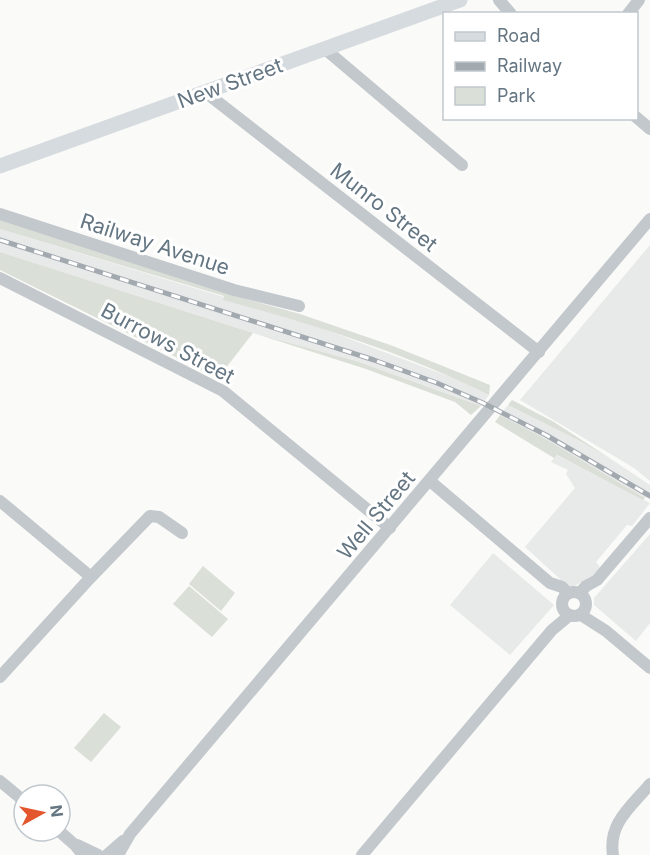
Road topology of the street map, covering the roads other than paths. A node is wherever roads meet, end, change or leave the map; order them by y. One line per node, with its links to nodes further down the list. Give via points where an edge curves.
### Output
1 (460, 0): 6 (main road, New Street)
2 (499, 0): 4 (street)
3 (639, 0): 5 (street)
4 (509, 12)
5 (630, 12)
6 (325, 49): 7 (main road, New Street); 11 (street)
7 (205, 92): 10 (main road, New Street); 16 (street, Munro Street)
8 (638, 119): 9 (street)
9 (650, 129)
10 (0, 165)
11 (462, 165)
12 (0, 214): 15 (street, Railway Avenue, via 228,288)
13 (650, 219): 16 (street, Well Street)
14 (0, 278): 20 (street, Burrows Street, via 223,392)
15 (300, 306)
16 (539, 352): 17 (street, Well Street)
17 (430, 481): 20 (street, Well Street); 23 (street)
18 (0, 501): 22 (street)
19 (650, 518): 23 (street)
20 (390, 528): 29 (street, Well Street)
21 (182, 533): 22 (street, via 159,517 150,516)
22 (91, 577): 25 (street)
23 (574, 604): 24 (street); 34 (street)
24 (650, 668)
25 (0, 677)
26 (0, 781): 28 (street)
27 (650, 784): 35 (street, via 618,823 612,840)
28 (12, 791)
29 (130, 834): 32 (street, Well Street); 33 (street, Well Street)
30 (79, 850): 31 (street)
31 (98, 855)
32 (107, 855)
33 (118, 855)
34 (362, 855)
35 (614, 855)

